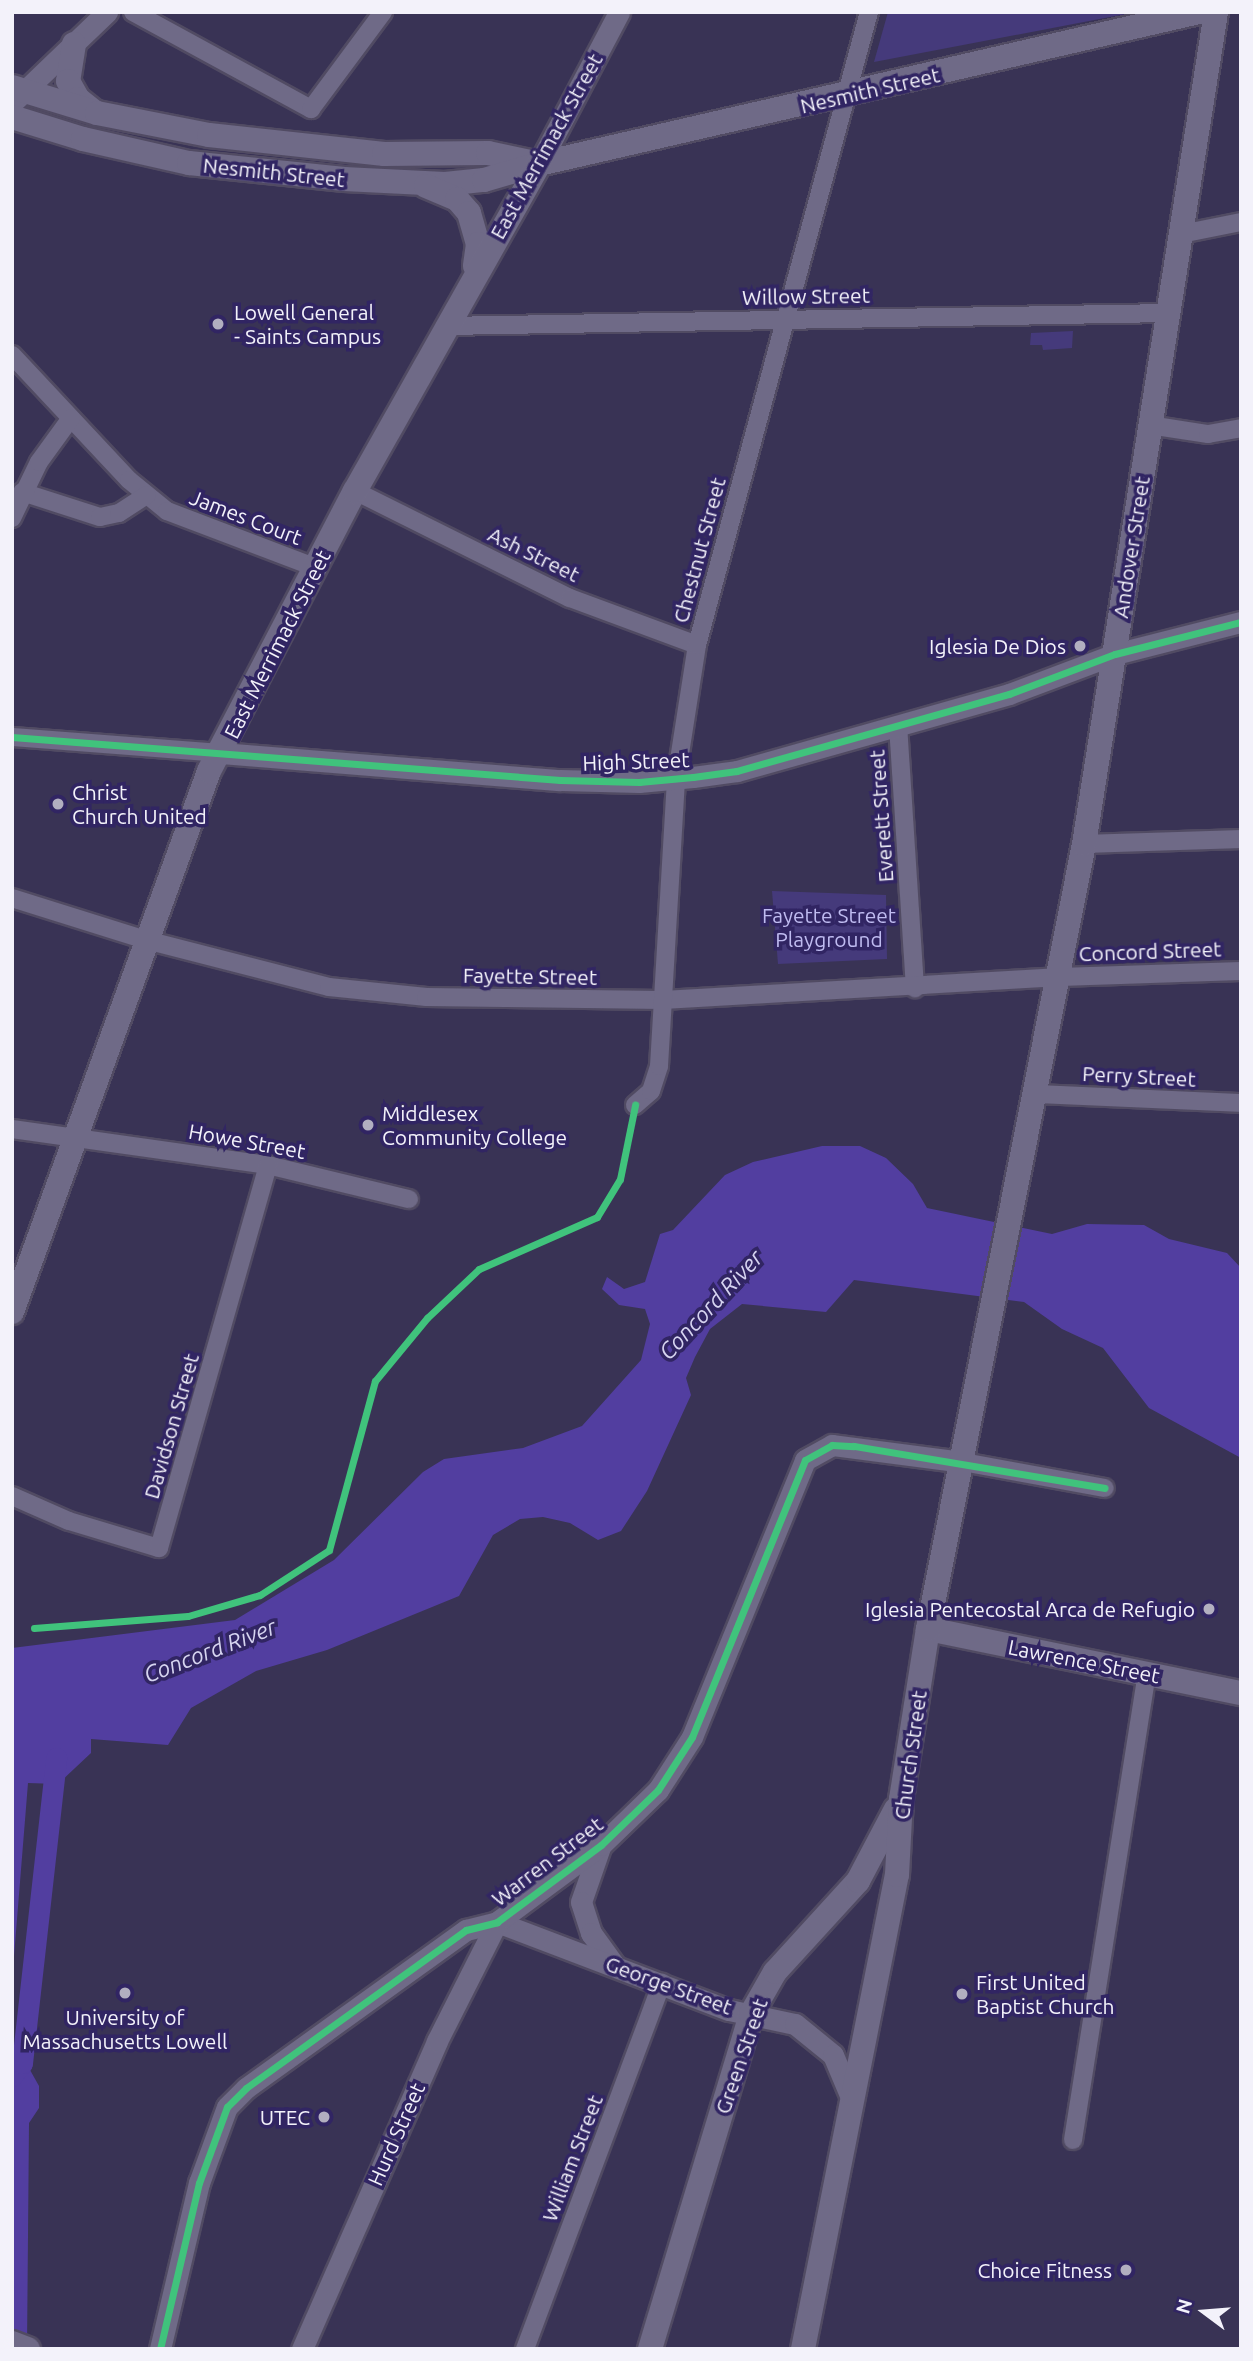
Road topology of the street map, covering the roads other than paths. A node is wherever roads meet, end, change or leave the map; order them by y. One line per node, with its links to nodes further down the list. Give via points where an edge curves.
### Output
1 (107, 12): 8 (street)
2 (133, 12): 3 (street, via 311,109)
3 (383, 12)
4 (619, 12): 13 (street, East Merrimack Street)
5 (869, 12): 10 (street, Chestnut Street)
6 (1199, 12): 10 (main road, Nesmith Street)
7 (1216, 12): 16 (main road, Andover Street)
8 (74, 44): 9 (street); 11 (main road, via 67,65 71,91)
9 (16, 94): 11 (main road, Nesmith Street)
10 (846, 96): 13 (main road, Nesmith Street); 19 (street, Chestnut Street)
11 (95, 113): 13 (main road, Nesmith Street, via 295,146 384,154 488,153)
12 (12, 117): 14 (main road, Nesmith Street, via 189,163 293,176)
13 (539, 164): 14 (main road, Nesmith Street, via 484,180); 17 (main road, East Merrimack Street)
14 (417, 183): 17 (main road, via 451,196 469,213 478,244)
15 (1241, 222): 16 (street)
16 (1181, 234): 18 (main road, Andover Street)
17 (467, 287): 20 (main road, East Merrimack Street)
18 (1167, 313): 19 (street, Willow Street); 23 (main road, Andover Street)
19 (785, 319): 20 (street, Willow Street); 31 (street, Chestnut Street)
20 (445, 326): 25 (main road, East Merrimack Street)
21 (12, 355): 22 (street, James Court)
22 (71, 418): 26 (street); 27 (street, James Court)
23 (1149, 425): 24 (street, via 1198,433); 32 (main road, Andover Street)
24 (1241, 428)
25 (355, 491): 29 (main road, East Merrimack Street); 31 (street, Ash Street, via 570,598)
26 (22, 492): 27 (street, via 100,517 119,513); 28 (street)
27 (147, 495): 29 (street, James Court, via 189,523)
28 (12, 518)
29 (317, 568): 35 (main road, East Merrimack Street)
30 (1241, 622): 32 (street, High Street)
31 (697, 645): 36 (street, Chestnut Street)
32 (1115, 654): 33 (street, High Street, via 1009,694); 38 (main road, Andover Street)
33 (898, 725): 36 (street, High Street, via 737,771); 43 (street, Everett Street)
34 (12, 737): 35 (street, High Street)
35 (221, 752): 36 (street, High Street, via 571,780); 40 (main road, East Merrimack Street, via 194,804)
36 (676, 779): 44 (street, Chestnut Street)
37 (1241, 839): 38 (street)
38 (1084, 844): 42 (main road, Andover Street)
39 (12, 898): 40 (street, Fayette Street)
40 (146, 940): 44 (street, Fayette Street, via 373,993 481,1000); 49 (main road, East Merrimack Street)
41 (1241, 971): 42 (street, Concord Street)
42 (1060, 977): 43 (street, Fayette Street); 45 (main road, Andover Street)
43 (915, 988): 44 (street, Fayette Street)
44 (663, 1000): 47 (street, Chestnut Street, via 659,1066 651,1091)
45 (1035, 1094): 46 (street, Perry Street); 50 (main road, Andover Street)
46 (1241, 1104)
47 (635, 1105)
48 (12, 1129): 49 (street, Howe Street)
49 (75, 1137): 51 (street, Howe Street); 53 (main road, East Merrimack Street)
50 (1021, 1162): 54 (main road, Church Street)
51 (268, 1165): 52 (street, Howe Street); 56 (street, Davidson Street, via 159,1548 69,1521)
52 (409, 1199)
53 (12, 1311)
54 (962, 1462): 55 (street); 57 (main road, Church Street); 61 (street, Warren Street, via 832,1445 805,1461 692,1737 658,1790)
55 (1105, 1488)
56 (12, 1496)
57 (928, 1629): 58 (main road, Lawrence Street); 60 (main road, Church Street)
58 (1147, 1674): 59 (main road, Lawrence Street); 67 (street)
59 (1241, 1693)
60 (901, 1799): 65 (main road, Green Street, via 858,1881 775,1972); 66 (main road, Church Street, via 897,1875)
61 (601, 1845): 62 (street, Warren Street); 63 (street, via 581,1902 591,1933)
62 (497, 1922): 63 (street, George Street); 70 (street, Warren Street, via 466,1930 246,2088 227,2107 198,2183); 71 (street, Hurd Street, via 437,2041)
63 (614, 1965): 64 (street, George Street)
64 (662, 1983): 65 (street, George Street); 72 (street, William Street)
65 (751, 2014): 66 (street, George Street, via 795,2024 811,2033 833,2055); 73 (main road, Green Street)
66 (850, 2095): 74 (main road, Church Street)
67 (1073, 2140)
68 (12, 2343): 69 (main road)
69 (28, 2349)
70 (160, 2349)
71 (302, 2349)
72 (525, 2349)
73 (650, 2349)
74 (803, 2349)

